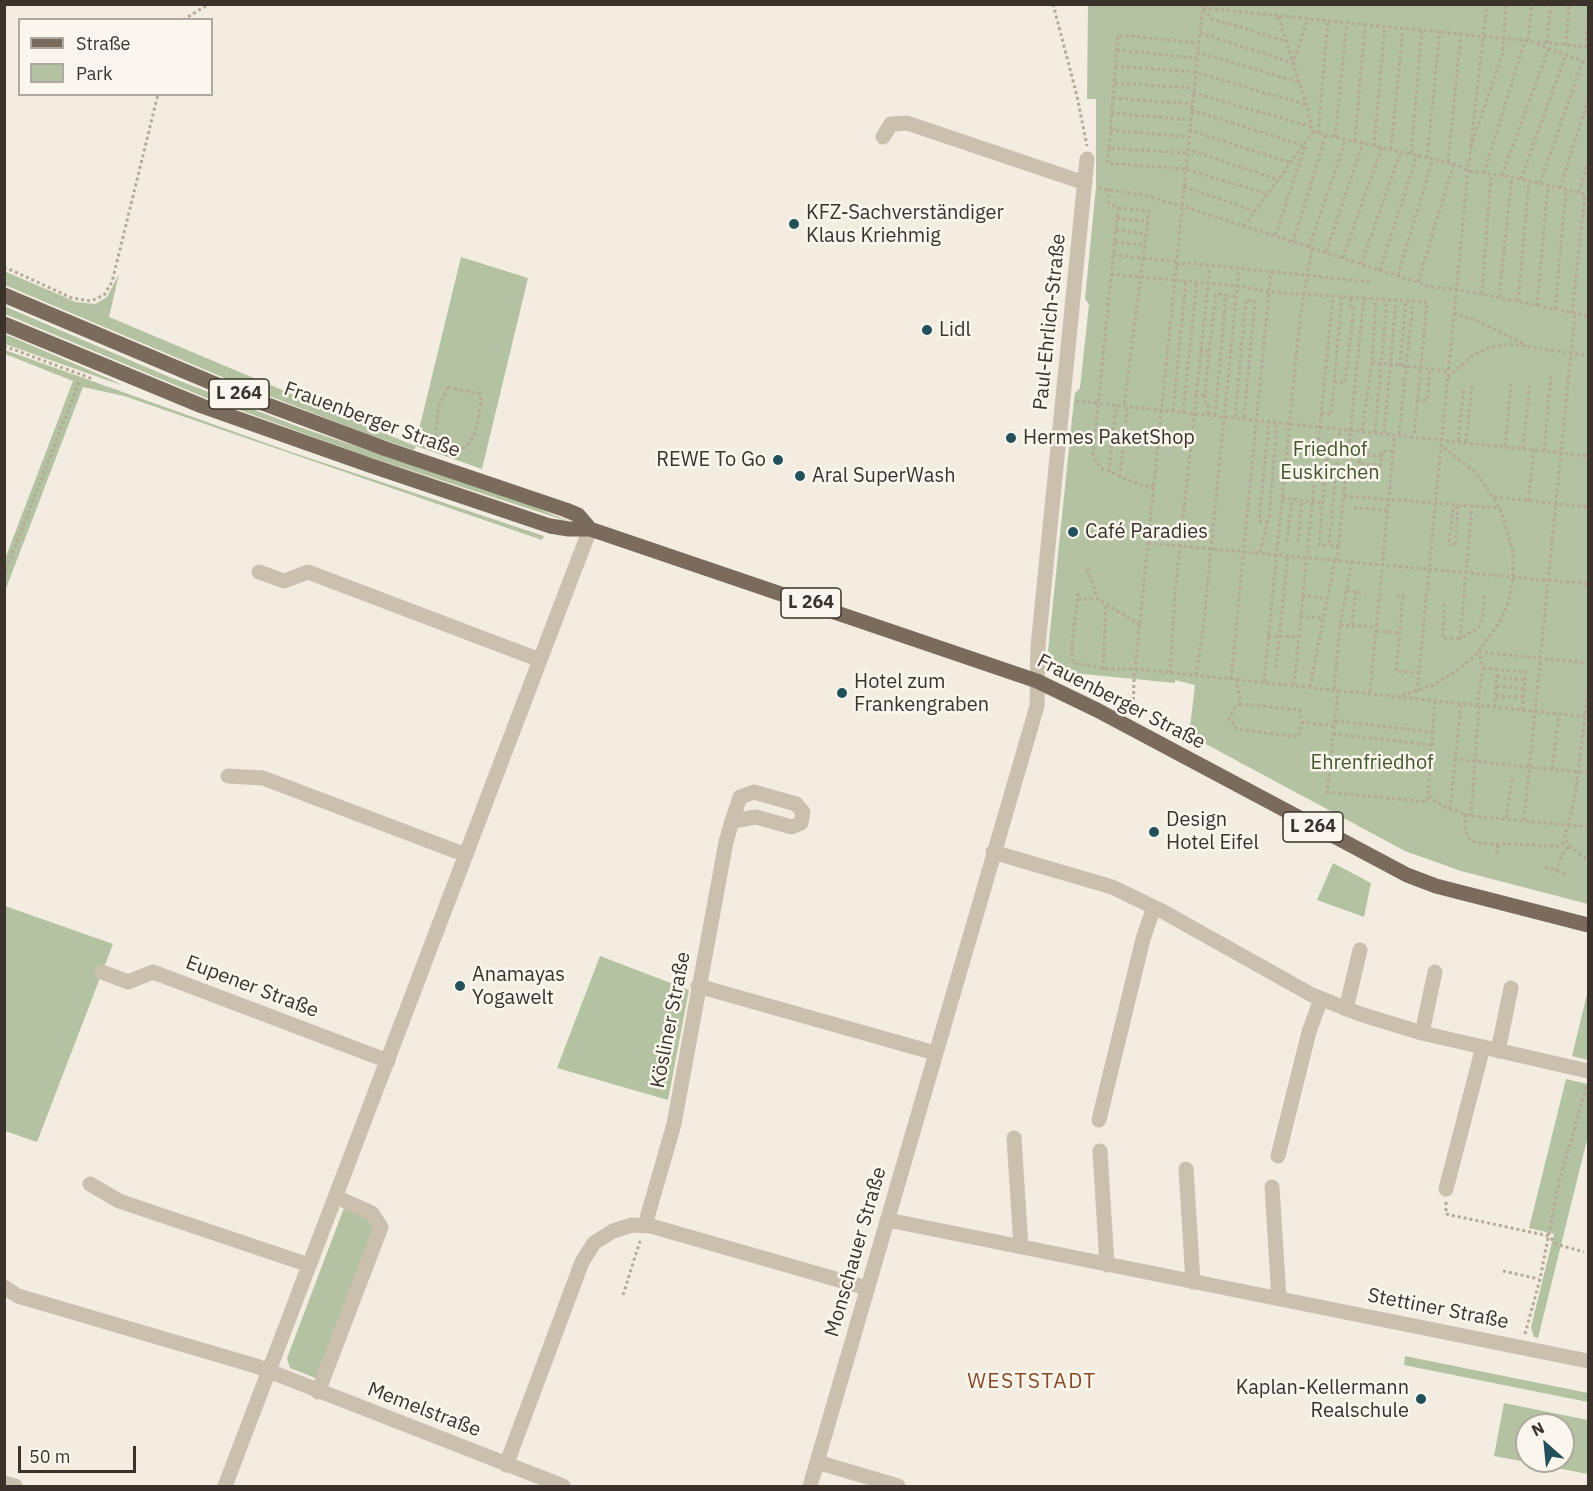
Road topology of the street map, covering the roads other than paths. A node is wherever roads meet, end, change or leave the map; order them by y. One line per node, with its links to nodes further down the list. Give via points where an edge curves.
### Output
1 (883, 137): 3 (street, via 891,124 907,123)
2 (1087, 159): 3 (street, Paul-Ehrlich-Straße)
3 (1085, 183): 9 (street, Paul-Ehrlich-Straße)
4 (4, 296): 6 (main road, Frauenberger Straße / L 264, via 241,395 566,510)
5 (4, 324): 6 (main road, Frauenberger Straße / L 264, via 202,406 369,465 550,526)
6 (590, 529): 8 (street); 9 (main road, Frauenberger Straße / L 264)
7 (259, 572): 8 (street, via 284,581 308,572)
8 (540, 660): 13 (street)
9 (1037, 681): 12 (street, Monschauer Straße, via 1037,706); 15 (main road, Frauenberger Straße / L 264, via 1407,875)
10 (228, 776): 13 (street, via 263,777)
11 (732, 821): 19 (street, Kösliner Straße)
12 (993, 852): 14 (street, via 1095,880); 25 (street, Monschauer Straße)
13 (466, 855): 26 (street)
14 (1154, 907): 21 (street); 28 (street)
15 (1588, 925)
16 (1360, 950): 22 (street)
17 (102, 972): 26 (street, Eupener Straße, via 128,982 153,972)
18 (1435, 972): 23 (street)
19 (699, 986): 25 (street); 38 (street, Kösliner Straße, via 674,1124)
20 (1511, 988): 24 (street)
21 (1321, 999): 22 (street); 31 (street)
22 (1346, 1009): 23 (street)
23 (1422, 1033): 24 (street)
24 (1490, 1049): 27 (street); 35 (street)
25 (935, 1053): 37 (street, Monschauer Straße)
26 (388, 1061): 36 (street)
27 (1588, 1071)
28 (1099, 1120)
29 (1014, 1138): 39 (street)
30 (1100, 1151): 40 (street)
31 (1278, 1156)
32 (1186, 1169): 42 (street)
33 (90, 1184): 41 (street, via 119,1201)
34 (1272, 1187): 45 (street)
35 (1446, 1190)
36 (336, 1197): 41 (street); 48 (street, via 372,1213 381,1227)
37 (888, 1220): 39 (street, Stettiner Straße); 44 (street, Monschauer Straße)
38 (645, 1225): 44 (street); 50 (street, via 613,1231 585,1255)
39 (1021, 1247): 40 (street, Stettiner Straße)
40 (1107, 1264): 42 (street, Stettiner Straße)
41 (309, 1265): 47 (street)
42 (1193, 1282): 45 (street, Stettiner Straße)
43 (4, 1287): 47 (street, via 18,1296)
44 (867, 1288): 49 (street, Monschauer Straße)
45 (1279, 1299): 46 (street, Stettiner Straße)
46 (1588, 1361)
47 (269, 1372): 48 (street, Memelstraße); 53 (street)
48 (318, 1392): 50 (street, Memelstraße)
49 (817, 1462): 55 (street, Monschauer Straße); 56 (street)
50 (506, 1465): 54 (street, Memelstraße)
51 (4, 1482): 52 (street)
52 (15, 1486)
53 (225, 1486)
54 (563, 1486)
55 (810, 1486)
56 (898, 1486)

